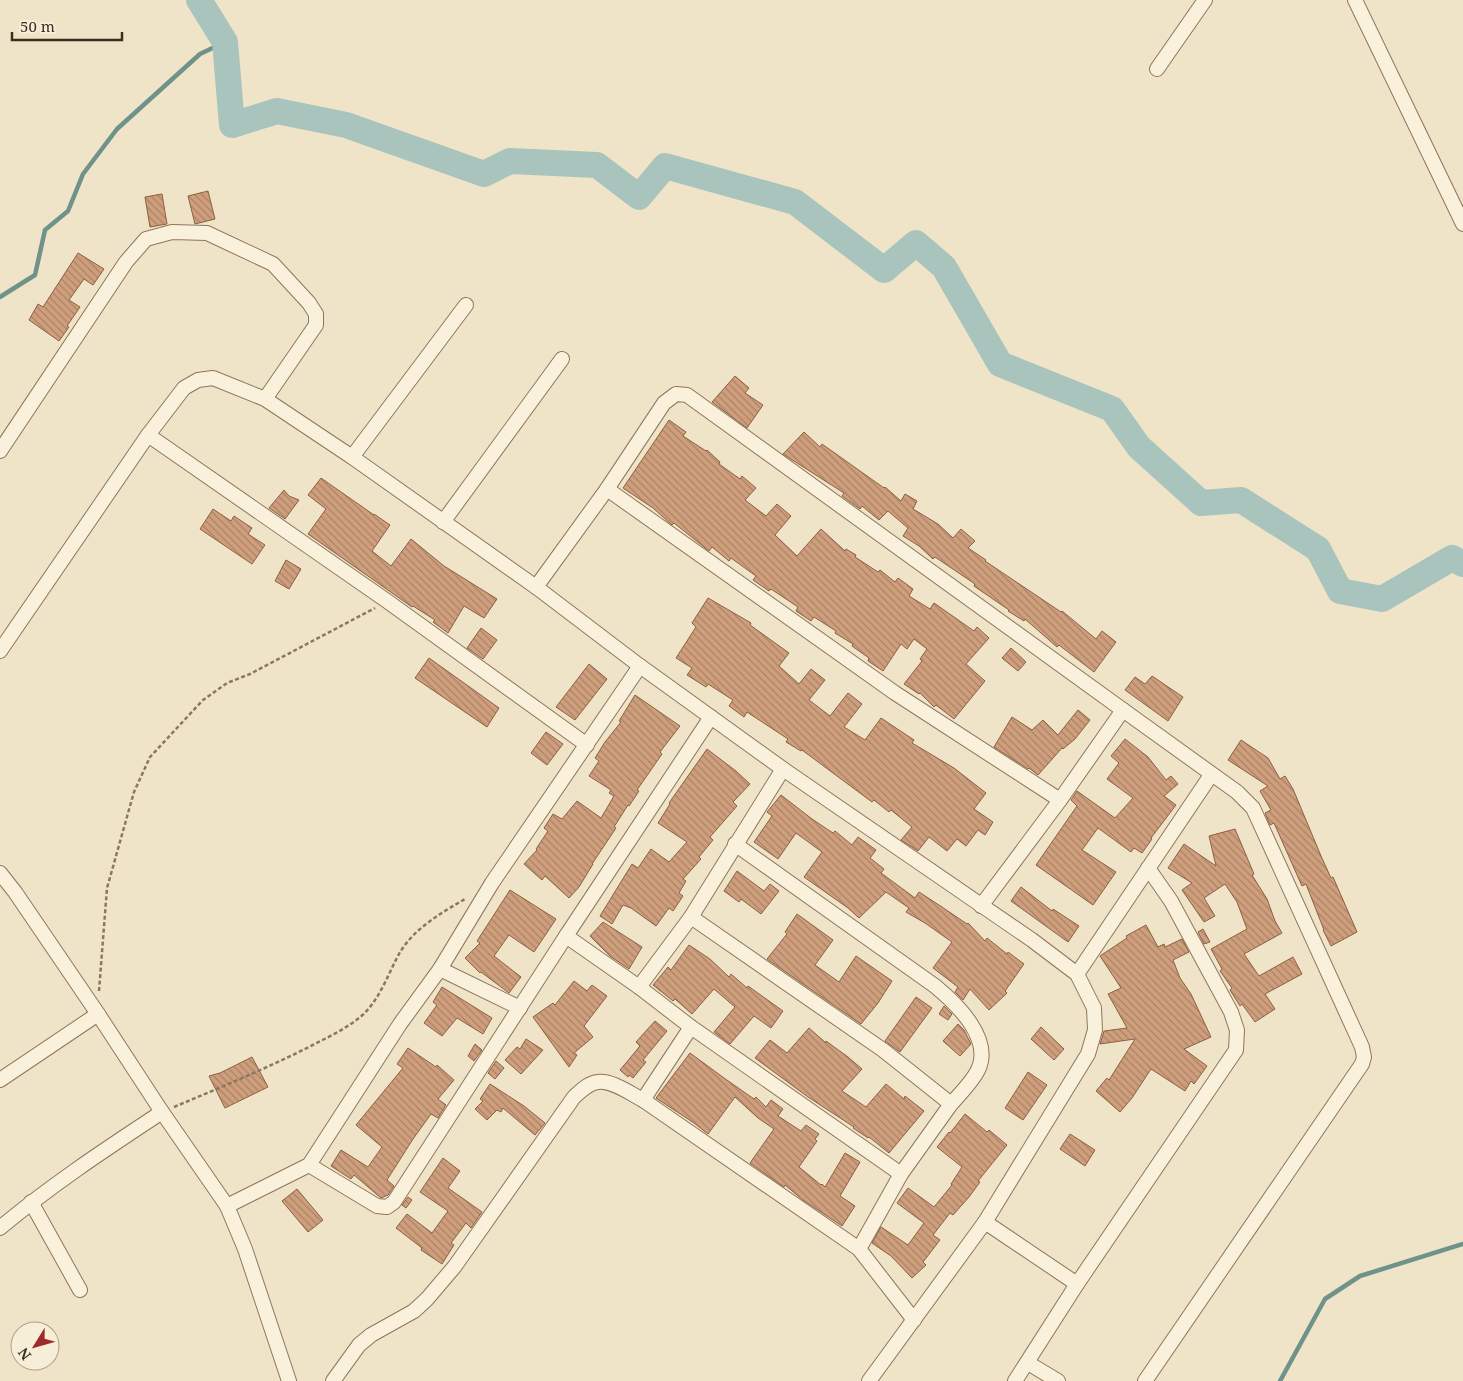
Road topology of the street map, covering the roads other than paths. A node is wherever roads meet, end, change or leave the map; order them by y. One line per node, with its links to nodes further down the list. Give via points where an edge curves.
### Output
1 (1206, 0): 3 (street)
2 (1355, 0): 4 (street)
3 (1157, 69)
4 (1463, 224)
5 (466, 305): 10 (street)
6 (562, 359): 12 (street)
7 (265, 399): 8 (street, via 213,378 198,380 184,388); 9 (street, via 316,325 316,314 273,264 207,233 172,232 146,239 126,262); 10 (street)
8 (148, 435): 14 (street); 18 (street)
9 (0, 452)
10 (352, 457): 12 (street)
11 (606, 489): 13 (street); 16 (street, via 664,404 676,394 687,395); 21 (street, via 895,693)
12 (443, 522): 13 (street)
13 (536, 587): 15 (street)
14 (0, 651)
15 (640, 666): 17 (street); 18 (street)
16 (1123, 710): 20 (street); 21 (street)
17 (711, 717): 19 (street); 27 (street)
18 (587, 744): 28 (street, via 492,882)
19 (782, 769): 22 (street); 25 (street)
20 (1212, 775): 23 (street); 54 (street, via 1253,808 1364,1057)
21 (1060, 800): 25 (street)
22 (735, 844): 26 (street); 36 (street, via 954,1001 982,1045 982,1058 978,1071)
23 (1148, 868): 29 (street); 45 (street, via 1171,901 1231,1012 1237,1030 1236,1050)
24 (0, 873): 32 (street)
25 (981, 906): 29 (street)
26 (691, 917): 30 (street); 36 (street, via 883,1050)
27 (566, 936): 30 (street); 31 (street)
28 (440, 969): 31 (street); 38 (street, via 400,1024)
29 (1077, 974): 42 (street, via 1094,1008 1095,1030 1088,1054)
30 (638, 987): 33 (street)
31 (520, 1008): 38 (street, via 394,1202 387,1208 377,1206)
32 (98, 1014): 34 (street); 37 (street)
33 (691, 1026): 35 (street); 39 (street)
34 (0, 1080)
35 (643, 1100): 44 (street); 50 (street, via 599,1081 574,1096 455,1266 414,1311 359,1345)
36 (952, 1104): 39 (street)
37 (162, 1112): 40 (street); 41 (street)
38 (309, 1165): 41 (street)
39 (901, 1174): 44 (street)
40 (31, 1202): 43 (street); 46 (street)
41 (227, 1206): 49 (street, via 245,1249)
42 (985, 1222): 45 (street); 47 (street)
43 (0, 1228)
44 (858, 1249): 47 (street)
45 (1076, 1284): 48 (street)
46 (80, 1290)
47 (914, 1320): 51 (street)
48 (1028, 1363): 52 (street); 53 (street)
49 (289, 1381)
50 (333, 1381)
51 (869, 1381)
52 (1016, 1381)
53 (1058, 1381)
54 (1145, 1381)

